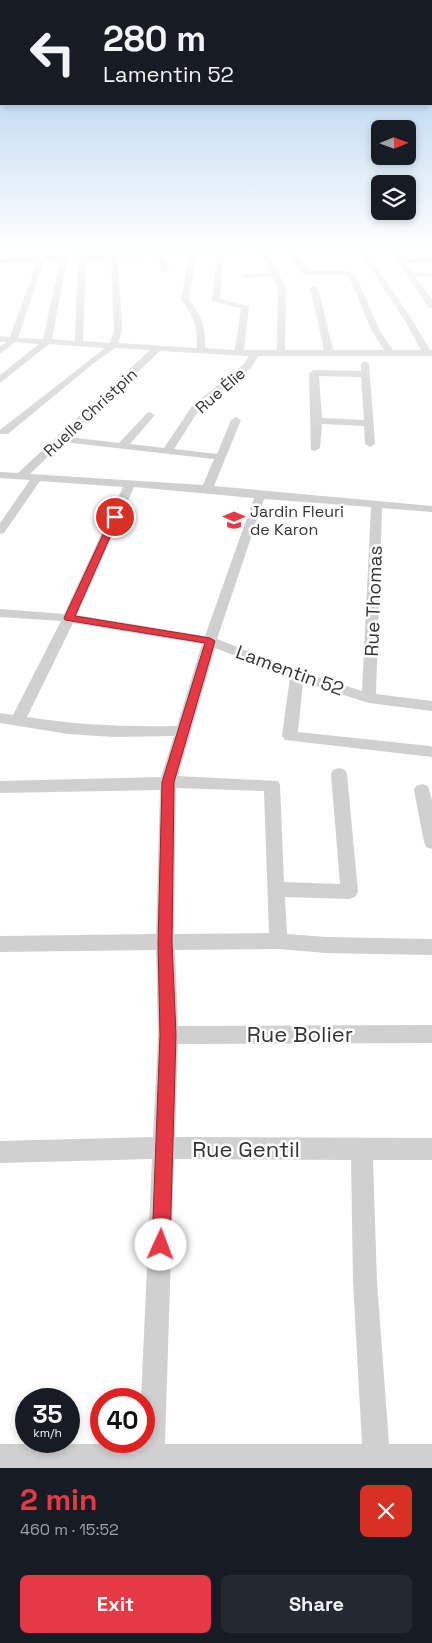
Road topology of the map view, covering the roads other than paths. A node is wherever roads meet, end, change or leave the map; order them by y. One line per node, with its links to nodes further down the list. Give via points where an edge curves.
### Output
1 (21, 319): 12 (street)
2 (52, 319): 13 (street)
3 (80, 319): 14 (street)
4 (117, 319): 15 (street, via 118,331)
5 (198, 319): 17 (street)
6 (244, 319): 21 (street)
7 (282, 319): 23 (street)
8 (322, 319): 19 (street)
9 (371, 319): 24 (street)
10 (407, 319): 25 (street)
11 (0, 339): 12 (street)
12 (13, 340): 13 (street); 18 (street)
13 (47, 342): 14 (street); 27 (street)
14 (79, 344): 15 (street)
15 (113, 346): 16 (street); 32 (street)
16 (159, 347): 17 (street); 33 (street, Ruelle Christpin)
17 (201, 350): 21 (street)
18 (0, 351)
19 (330, 352): 20 (street); 23 (street)
20 (365, 352): 24 (street); 26 (street)
21 (239, 353): 22 (street)
22 (255, 353): 23 (street); 37 (street, Rue Élie, via 248,366 195,408)
23 (281, 353)
24 (390, 353): 25 (street)
25 (430, 353)
26 (365, 374): 30 (street, via 314,373); 31 (street)
27 (0, 380)
28 (150, 415): 35 (street)
29 (236, 420): 38 (street)
30 (317, 421): 31 (street); 36 (street)
31 (369, 423): 34 (street)
32 (4, 432)
33 (60, 439): 35 (street); 40 (street, Ruelle Christpin)
34 (370, 444)
35 (122, 446): 37 (street)
36 (315, 448)
37 (167, 451): 38 (street)
38 (220, 457): 43 (street)
39 (0, 475): 40 (street)
40 (21, 476): 41 (street)
41 (37, 478): 42 (street); 47 (street)
42 (130, 484): 43 (street); 49 (street)
43 (206, 489): 44 (street)
44 (260, 495): 45 (street); 50 (street)
45 (377, 505): 46 (street); 52 (street, Rue Thomas)
46 (432, 509)
47 (0, 531)
48 (0, 613): 49 (street, Lamentin 52)
49 (69, 618): 50 (street, Lamentin 52); 55 (street)
50 (210, 641): 51 (street, Lamentin 52); 56 (street)
51 (297, 675): 52 (street, Lamentin 52); 57 (street, via 290,736)
52 (369, 698): 53 (street, Lamentin 52)
53 (432, 706)
54 (0, 718): 55 (street)
55 (18, 720): 56 (street, via 68,729)
56 (183, 731): 59 (street)
57 (430, 752)
58 (338, 774): 63 (street, via 349,892)
59 (168, 782): 60 (street, via 154,785); 63 (street, via 272,785); 65 (street)
60 (0, 787)
61 (422, 790): 62 (street)
62 (432, 842)
63 (276, 889): 64 (street)
64 (278, 941): 65 (street); 67 (street, via 326,946)
65 (165, 943): 66 (street); 69 (street)
66 (0, 944)
67 (432, 947)
68 (432, 1034): 69 (street, Rue Bolier)
69 (168, 1035): 70 (street)
70 (165, 1148): 71 (street, Rue Gentil); 73 (street, Rue Gentil); 77 (street)
71 (362, 1149): 72 (street, Rue Gentil); 76 (street, via 365,1282)
72 (432, 1149)
73 (0, 1152)
74 (432, 1456): 76 (street)
75 (0, 1457): 77 (street)
76 (376, 1457): 77 (street)
77 (151, 1463)

